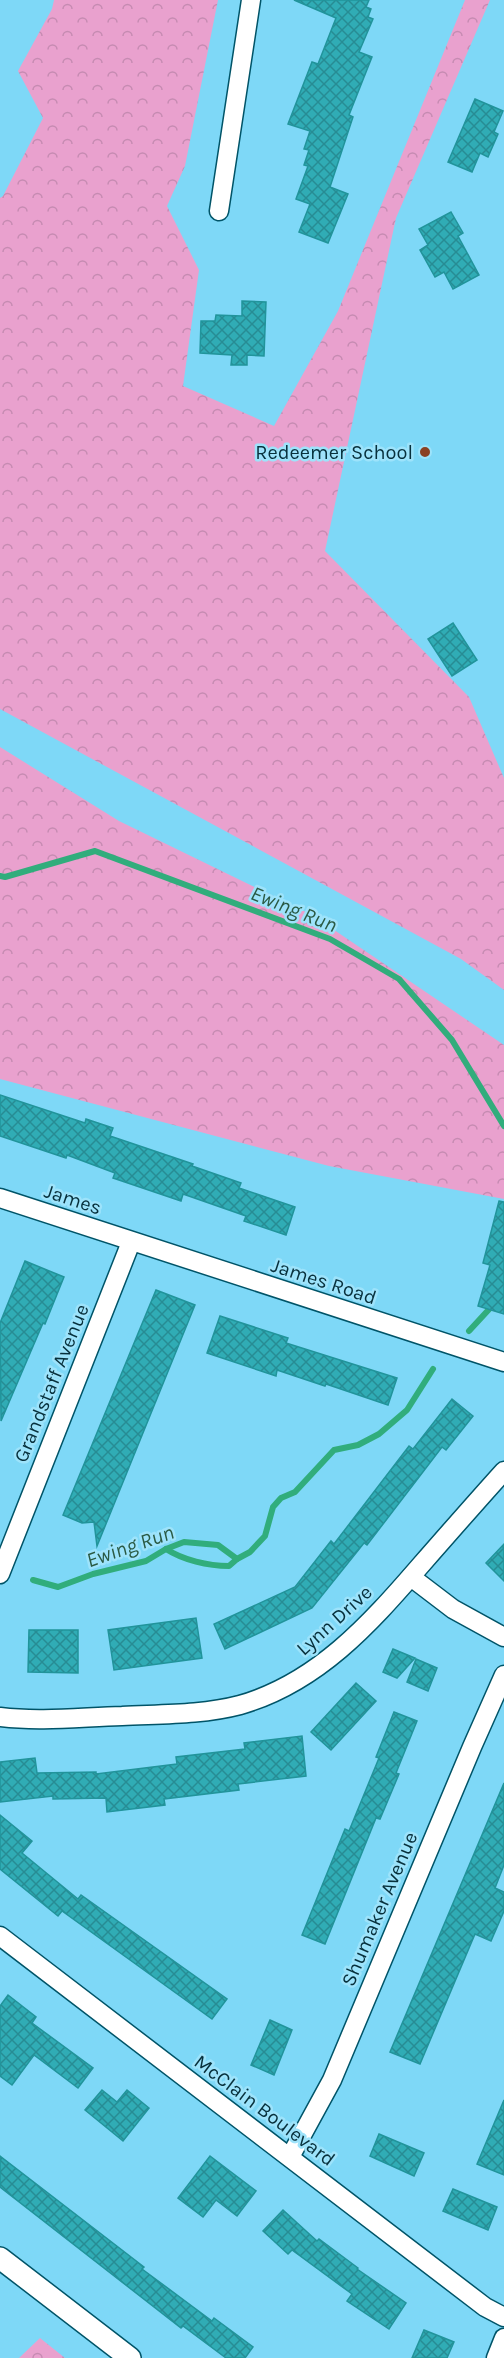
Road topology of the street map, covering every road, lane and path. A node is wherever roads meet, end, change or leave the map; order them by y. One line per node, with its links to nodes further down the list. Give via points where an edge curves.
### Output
1 (251, 0): 2 (street)
2 (219, 211)
3 (0, 1198): 4 (street, James)
4 (131, 1242): 5 (street, James Road); 7 (street, Grandstaff Avenue)
5 (504, 1362)
6 (504, 1471): 8 (street, Lynn Drive)
7 (0, 1574)
8 (411, 1577): 9 (street, via 453,1609); 11 (street, Lynn Drive, via 336,1654 297,1682 266,1696 184,1713)
9 (504, 1637)
10 (504, 1676): 13 (street, Shumaker Avenue, via 332,2079)
11 (0, 1717)
12 (0, 1936): 13 (street, McClain Boulevard)
13 (290, 2157): 15 (street, McClain Boulevard)
14 (0, 2258): 17 (street)
15 (504, 2317)
16 (504, 2338): 18 (street)
17 (130, 2358)
18 (496, 2358)

